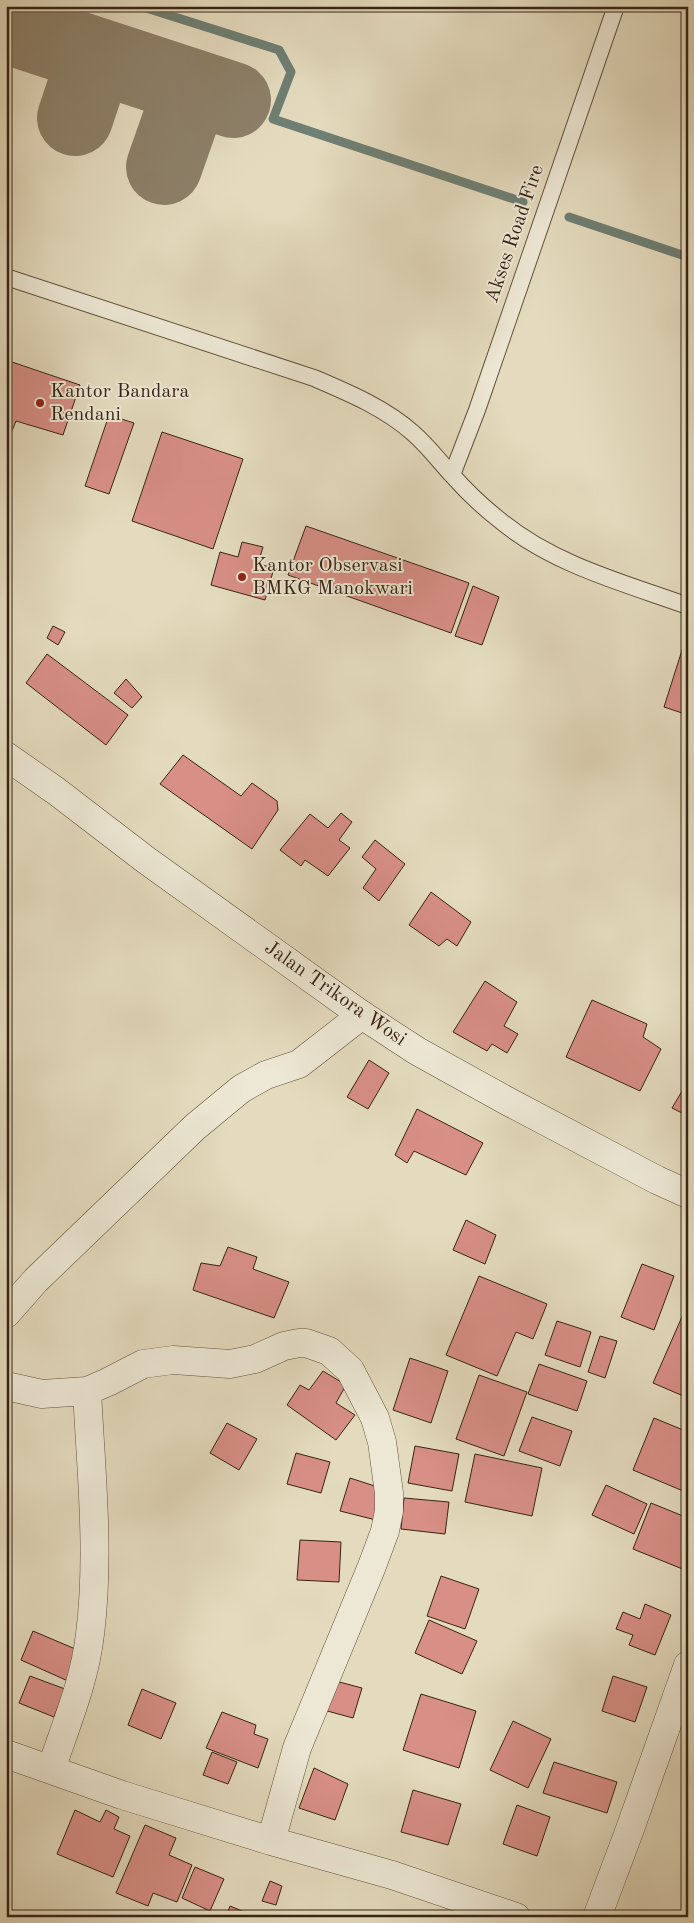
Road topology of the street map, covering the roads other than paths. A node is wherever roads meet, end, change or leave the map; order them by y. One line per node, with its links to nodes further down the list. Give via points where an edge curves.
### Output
1 (616, 6): 3 (lane, Akses Road Fire)
2 (6, 278): 3 (lane, via 314,378 342,390 384,412 413,433)
3 (452, 475): 4 (lane, via 502,522 550,554)
4 (688, 606)
5 (6, 756): 6 (street, Jalan Trikora Wosi)
6 (362, 1015): 7 (street, Jalan Trikora Wosi, via 509,1102); 8 (street, via 299,1064 266,1075 241,1089 200,1122 36,1280)
7 (688, 1194)
8 (6, 1314)
9 (6, 1386): 10 (street, via 42,1394)
10 (88, 1391): 13 (street, via 94,1540 90,1634 80,1682); 14 (street, via 143,1364 172,1360 230,1364 255,1359 284,1346 306,1343 329,1351 350,1370 374,1418 382,1442 389,1493 385,1530 301,1740)
11 (688, 1665): 16 (street)
12 (6, 1754): 13 (street)
13 (52, 1769): 14 (street)
14 (271, 1841): 15 (street, via 392,1875)
15 (516, 1917)
16 (597, 1917)

